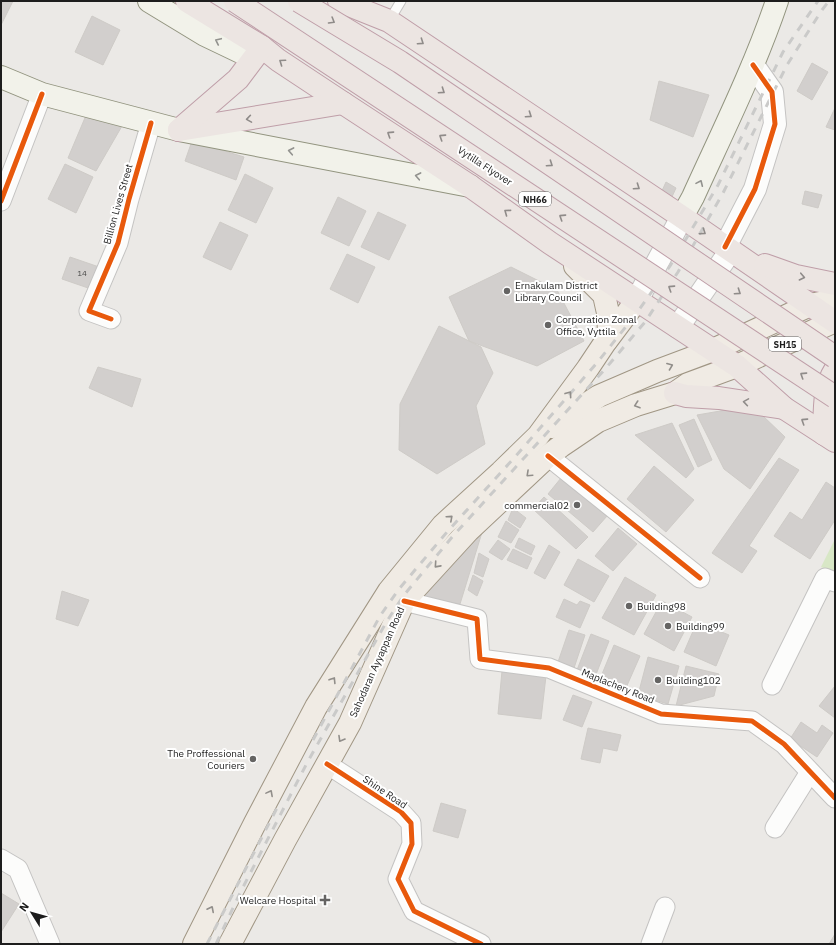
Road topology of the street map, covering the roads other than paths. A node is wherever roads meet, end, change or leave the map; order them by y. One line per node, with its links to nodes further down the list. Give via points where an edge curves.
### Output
1 (149, 1): 10 (main road, one-way to 1, via 205,35)
2 (188, 1): 10 (highway)
3 (235, 1): 35 (highway, Vytilla Flyover / NH66, one-way to 3, bridge)
4 (299, 1): 31 (highway, one-way to 31, bridge, via 400,62)
5 (338, 1): 9 (highway)
6 (367, 1): 9 (main road)
7 (401, 1): 9 (lane)
8 (777, 1): 11 (main road)
9 (389, 21): 19 (highway, one-way to 19)
10 (258, 52): 14 (highway, one-way to 10, via 278,60); 16 (highway, via 238,79)
11 (753, 65): 19 (main road, one-way to 11); 21 (street, via 772,92 775,124)
12 (1, 77): 13 (main road)
13 (42, 94): 15 (main road); 18 (street)
14 (343, 103): 16 (highway, one-way to 16); 17 (highway, one-way to 14)
15 (151, 123): 16 (main road); 26 (street, Billion Lives Street, via 118,243 89,311)
16 (179, 130): 17 (main road, one-way to 16)
17 (470, 186): 20 (highway, one-way to 17)
18 (1, 201)
19 (682, 217): 21 (highway, one-way to 21); 23 (street)
20 (550, 243): 23 (highway); 29 (main road, via 604,295 609,332)
21 (733, 252): 22 (highway, one-way to 22, via 796,276); 25 (highway); 28 (street)
22 (835, 284)
23 (636, 300): 28 (highway); 29 (main road)
24 (835, 300): 25 (main road)
25 (810, 305): 27 (highway); 30 (main road)
26 (111, 320)
27 (834, 322): 32 (main road, SH15)
28 (678, 327): 30 (highway)
29 (606, 341): 37 (main road, one-way to 29)
30 (713, 350): 32 (highway); 37 (main road, one-way to 30, via 599,396)
31 (835, 357)
32 (737, 366): 34 (main road, Sahodaran Ayyappan Road, via 688,384); 36 (highway)
33 (835, 370): 38 (highway, via 830,379 825,405)
34 (675, 393): 36 (highway, one-way to 34); 39 (main road, Sahodaran Ayyappan Road, one-way to 39, via 636,405 598,421)
35 (835, 397)
36 (784, 408): 38 (highway, one-way to 36)
37 (538, 436): 47 (main road, Sahodaran Ayyappan Road, one-way to 37, via 316,707 389,591 443,525)
38 (830, 437)
39 (548, 456): 40 (street); 42 (main road, Sahodaran Ayyappan Road, one-way to 42, via 468,531)
40 (700, 578)
41 (835, 582): 43 (street, via 825,578)
42 (404, 601): 44 (main road, Sahodaran Ayyappan Road, one-way to 44, via 350,723); 45 (street, Maplachery Road, via 477,619 480,659 549,668 661,714 752,721 784,744)
43 (772, 685)
44 (327, 764): 49 (main road, Sahodaran Ayyappan Road); 55 (street, Shine Road, via 401,812 411,823 412,844 398,879 414,911)
45 (810, 772): 46 (street, Maplachery Road); 48 (street)
46 (835, 798)
47 (255, 823): 49 (main road); 53 (main road, Sahodaran Ayyappan Road, one-way to 47)
48 (775, 828)
49 (285, 840): 54 (main road, Sahodaran Ayyappan Road)
50 (1, 858): 52 (street, via 18,869)
51 (665, 907): 56 (street)
52 (50, 944)
53 (194, 944)
54 (230, 944)
55 (480, 944)
56 (651, 944)

